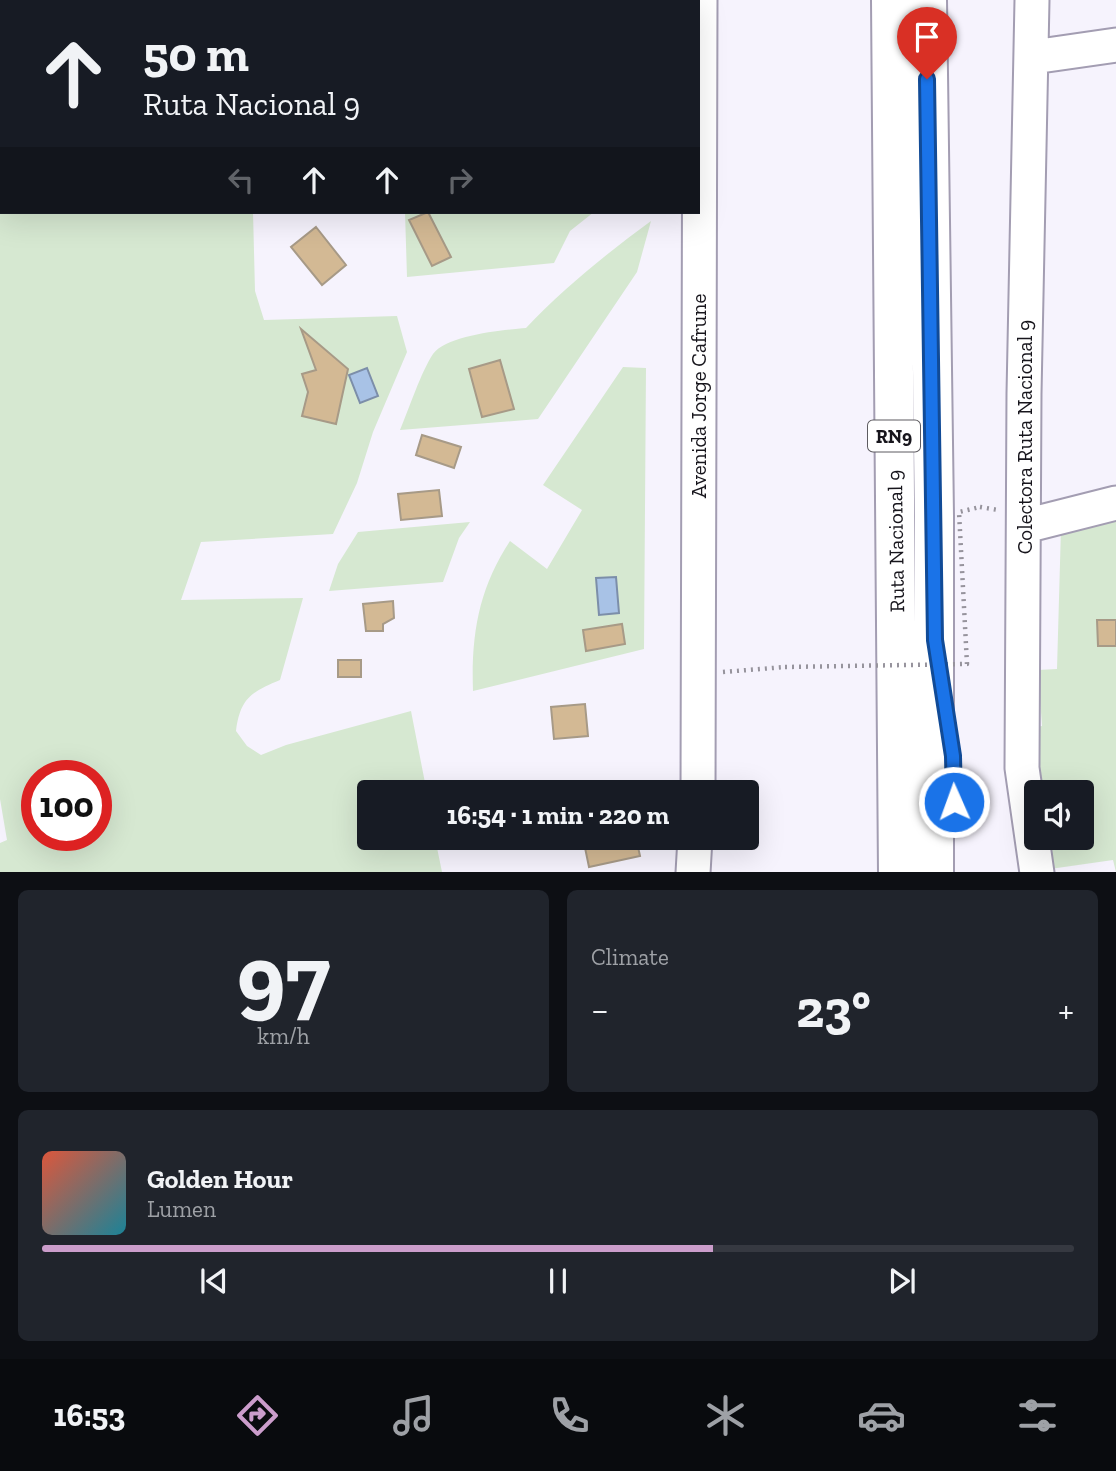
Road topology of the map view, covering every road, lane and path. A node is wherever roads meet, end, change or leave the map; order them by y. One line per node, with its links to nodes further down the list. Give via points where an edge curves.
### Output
1 (891, 0): 12 (highway, Ruta Nacional 9 / RN9)
2 (927, 0): 10 (highway, Ruta Nacional 9 / RN9)
3 (1032, 0): 5 (street, Colectora Ruta Nacional 9)
4 (1116, 45): 5 (street)
5 (1033, 57): 9 (street, Colectora Ruta Nacional 9)
6 (699, 214): 11 (street, Avenida Jorge Cafrune)
7 (1116, 503): 9 (street)
8 (980, 507): 11 (path, bridge, via 958,512 967,664 785,667)
9 (1025, 526): 20 (street, Colectora Ruta Nacional 9, via 1022,768)
10 (935, 640): 18 (highway, Ruta Nacional 9 / RN9); 19 (highway, via 953,756)
11 (698, 674): 13 (street, Avenida Jorge Cafrune)
12 (896, 751): 16 (highway); 17 (highway, Ruta Nacional 9 / RN9)
13 (698, 780)
14 (694, 850): 15 (street)
15 (693, 872)
16 (888, 872)
17 (898, 872)
18 (934, 872)
19 (957, 872)
20 (1037, 872)

